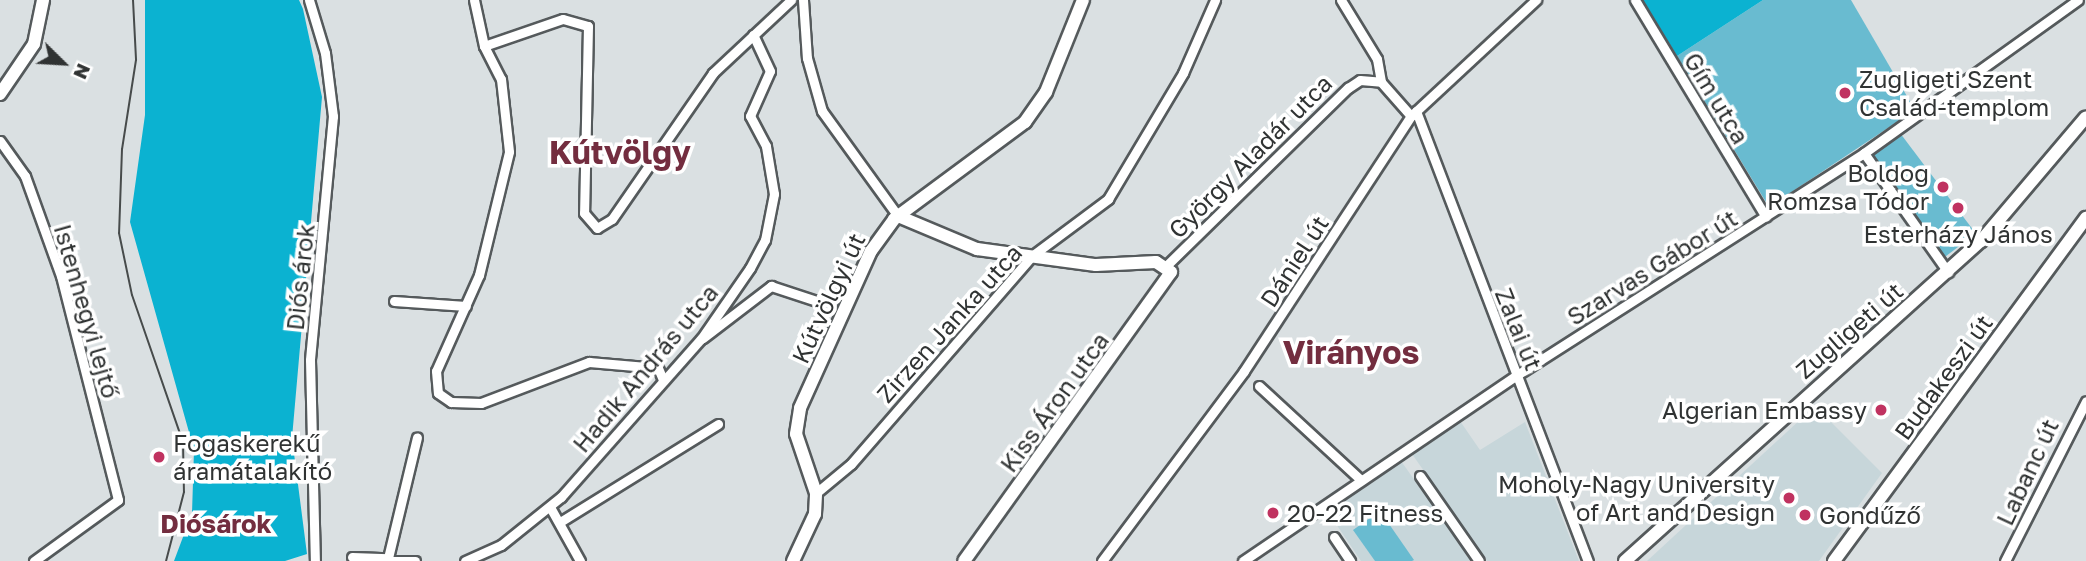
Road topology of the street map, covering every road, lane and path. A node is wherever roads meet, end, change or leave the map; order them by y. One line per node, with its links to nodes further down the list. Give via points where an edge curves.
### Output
1 (43, 0): 15 (street, via 34,44)
2 (309, 0): 46 (street, Diós árok, via 327,62 333,116 310,360)
3 (474, 0): 13 (street)
4 (791, 0): 12 (street)
5 (803, 0): 20 (street, via 807,58 822,111)
6 (1083, 0): 20 (street, Kútvölgyi út, via 1046,92 1025,122)
7 (1215, 0): 23 (street, Zirzen Janka utca, via 1183,73 1108,199)
8 (1341, 0): 14 (street, Zalai út, via 1377,59)
9 (1536, 0): 16 (street, Dániel út)
10 (1635, 0): 21 (street, Gím utca)
11 (2078, 0): 19 (street, Szarvas Gábor út)
12 (753, 35): 13 (street, via 707,81 612,219 597,228 584,213 588,26 563,19); 29 (street, Hadik András utca, via 770,71 750,116 770,163 770,223 750,268)
13 (484, 46): 28 (street, via 501,79 509,152)
14 (1381, 82): 16 (street, Zalai út); 24 (street, György Aladár utca, via 1360,80 1348,88)
15 (0, 94)
16 (1414, 114): 30 (street, Zalai út); 52 (street, Dániel út, via 1244,372)
17 (2083, 126): 25 (street, Zugligeti út)
18 (0, 141): 45 (street, Istenhegyi lejtő, via 25,176 61,276 118,500)
19 (1864, 153): 21 (street, Szarvas Gábor út); 25 (street)
20 (898, 216): 23 (street, György Aladár utca, via 976,249); 26 (street, Kútvölgyi út, via 886,226)
21 (1766, 217): 30 (street, Szarvas Gábor út)
22 (2086, 218): 58 (street, Budakeszi út)
23 (1033, 256): 24 (street, György Aladár utca, via 1096,265); 38 (street, Zirzen Janka utca, via 850,464)
24 (1166, 266): 51 (street, Kiss Áron utca, via 1170,276)
25 (1948, 272): 57 (street, Zugligeti út)
26 (852, 290): 29 (street, via 817,301 771,286); 38 (street, Kútvölgyi út, via 796,426)
27 (394, 302): 28 (street)
28 (466, 306): 31 (street, via 434,378 444,399 470,404 589,362 658,368)
29 (701, 339): 31 (street, Hadik András utca)
30 (1517, 374): 37 (street, Szarvas Gábor út); 56 (street, Zalai út)
31 (663, 380): 39 (street, Hadik András utca)
32 (1259, 386): 37 (street)
33 (2086, 401): 59 (street, Labanc út)
34 (718, 424): 40 (street)
35 (417, 437): 44 (street)
36 (1420, 476): 55 (street)
37 (1361, 480): 53 (street, Szarvas Gábor út)
38 (816, 493): 50 (street, Kútvölgyi út, via 815,514)
39 (550, 507): 40 (street); 48 (street, Hadik András utca, via 493,550)
40 (559, 522): 49 (street)
41 (1334, 537): 54 (street)
42 (352, 557): 44 (street)
43 (398, 559): 44 (street); 47 (street)
44 (387, 560)
45 (34, 561)
46 (314, 561)
47 (415, 561)
48 (465, 561)
49 (580, 561)
50 (793, 561)
51 (964, 561)
52 (1102, 561)
53 (1242, 561)
54 (1350, 561)
55 (1479, 561)
56 (1588, 561)
57 (1625, 561)
58 (1834, 561)
59 (2006, 561)

